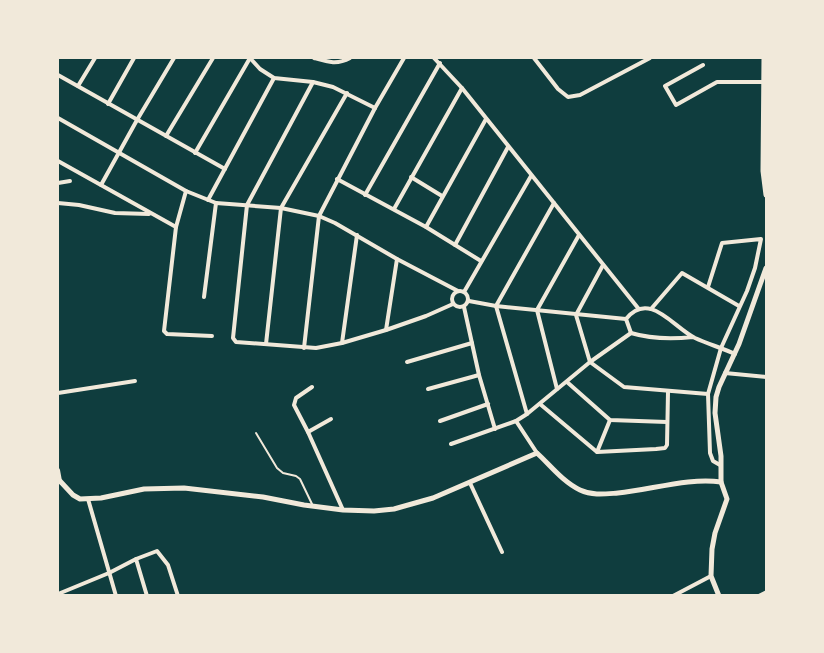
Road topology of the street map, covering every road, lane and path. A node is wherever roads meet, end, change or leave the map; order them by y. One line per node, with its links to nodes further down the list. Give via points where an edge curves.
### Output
1 (95, 58): 19 (street)
2 (134, 58): 22 (street)
3 (174, 58): 26 (street)
4 (212, 58): 27 (street)
5 (250, 58): 16 (street); 30 (street)
6 (314, 58): 7 (street, via 332,63)
7 (350, 58)
8 (404, 58): 23 (street)
9 (434, 58): 13 (street)
10 (534, 58): 11 (street, via 558,90 568,97 580,95)
11 (650, 58)
12 (764, 58): 18 (street)
13 (440, 62): 20 (street); 40 (street)
14 (703, 65): 18 (street, via 665,86 676,105 717,82)
15 (58, 75): 19 (street)
16 (274, 78): 17 (street); 32 (street)
17 (313, 82): 21 (street); 47 (street)
18 (763, 82): 41 (street)
19 (78, 86): 22 (street)
20 (462, 88): 25 (street); 34 (street)
21 (348, 93): 23 (street); 48 (street)
22 (108, 104): 26 (street)
23 (375, 108): 35 (street)
24 (58, 118): 29 (street)
25 (486, 119): 28 (street); 42 (street)
26 (137, 120): 27 (street); 29 (street)
27 (166, 136): 30 (street)
28 (508, 147): 33 (street); 56 (street)
29 (119, 152): 38 (street); 39 (street)
30 (196, 153): 32 (street)
31 (58, 161): 38 (street)
32 (225, 169): 43 (street)
33 (531, 176): 46 (street); 58 (street)
34 (411, 177): 42 (street); 49 (street)
35 (337, 179): 40 (street); 51 (street)
36 (70, 181): 37 (street)
37 (58, 183)
38 (101, 185): 50 (street)
39 (186, 191): 43 (street); 53 (street)
40 (365, 194): 49 (street)
41 (766, 195)
42 (442, 196): 52 (street)
43 (208, 200): 45 (street)
44 (58, 203): 50 (street, via 115,213)
45 (216, 203): 47 (street); 65 (street)
46 (554, 203): 55 (street); 68 (street)
47 (247, 205): 48 (street); 81 (street, via 233,338 236,342)
48 (281, 208): 51 (street); 81 (street)
49 (394, 209): 52 (street)
50 (151, 214): 53 (street)
51 (319, 216): 54 (street); 83 (street)
52 (426, 227): 56 (street)
53 (176, 228): 78 (street, via 164,331 167,334)
54 (356, 235): 57 (street); 80 (street)
55 (579, 235): 59 (street); 73 (street)
56 (455, 245): 58 (street)
57 (397, 259): 63 (street); 76 (street)
58 (482, 261): 64 (street)
59 (604, 265): 71 (street); 74 (street)
60 (766, 268): 61 (street)
61 (764, 283): 85 (street)
62 (708, 287): 69 (street); 69 (street, via 722,243 761,239 755,268); 72 (street, via 682,272)
63 (458, 291): 64 (street); 67 (street, via 452,298)
64 (464, 292): 66 (street)
65 (204, 298)
66 (469, 301): 68 (street); 70 (street)
67 (453, 304): 70 (street, via 458,308); 76 (street)
68 (496, 306): 73 (street); 101 (street)
69 (739, 306): 84 (street)
70 (464, 307): 82 (street)
71 (638, 308): 72 (street); 75 (street)
72 (651, 309): 79 (street)
73 (537, 310): 74 (street); 95 (street)
74 (576, 314): 75 (street); 87 (street)
75 (626, 319): 77 (street)
76 (386, 330): 80 (street)
77 (631, 333): 79 (street, via 653,337); 87 (street)
78 (212, 336)
79 (693, 337): 84 (street)
80 (342, 343): 83 (street)
81 (266, 344): 83 (street)
82 (472, 344): 86 (street); 89 (street)
83 (304, 348)
84 (722, 348): 85 (street); 98 (street)
85 (735, 354): 88 (street)
86 (407, 362)
87 (590, 362): 92 (street); 96 (street, via 624,387)
88 (725, 373): 90 (street); 113 (street, via 716,405)
89 (479, 376): 94 (street); 99 (street)
90 (766, 378)
91 (135, 381): 97 (street)
92 (567, 382): 95 (street); 103 (street)
93 (312, 387): 108 (street, via 294,401)
94 (428, 389)
95 (557, 389): 100 (street)
96 (668, 392): 98 (street); 106 (street)
97 (58, 393)
98 (708, 394): 113 (street, via 710,453)
99 (488, 404): 104 (street); 107 (street)
100 (540, 404): 101 (street); 111 (street)
101 (527, 414): 105 (street)
102 (331, 419): 108 (street)
103 (610, 420): 106 (street); 111 (street)
104 (440, 421)
105 (516, 421): 107 (street); 112 (street)
106 (667, 422): 111 (street, via 667,445 664,448)
107 (495, 429): 110 (street)
108 (308, 432): 120 (street)
109 (256, 433): 119 (lane, via 277,468 300,479)
110 (451, 444)
111 (597, 452)
112 (537, 453): 116 (street, via 573,486 590,494 703,481); 117 (street)
113 (720, 465): 116 (street)
114 (58, 470): 115 (street)
115 (59, 481): 118 (street, via 73,495)
116 (721, 482): 124 (street, via 727,499 715,533)
117 (470, 483): 120 (street, via 394,509 374,512); 121 (street)
118 (88, 499): 119 (street, via 144,489 184,488); 123 (street)
119 (313, 506): 120 (street)
120 (343, 510)
121 (502, 552)
122 (136, 559): 123 (street); 128 (street); 129 (street, via 157,551 168,565)
123 (109, 573): 126 (street); 127 (street)
124 (711, 576): 130 (street); 131 (street)
125 (766, 593): 132 (street)
126 (58, 594)
127 (116, 596)
128 (147, 596)
129 (178, 596)
130 (673, 596)
131 (718, 596)
132 (760, 596)

